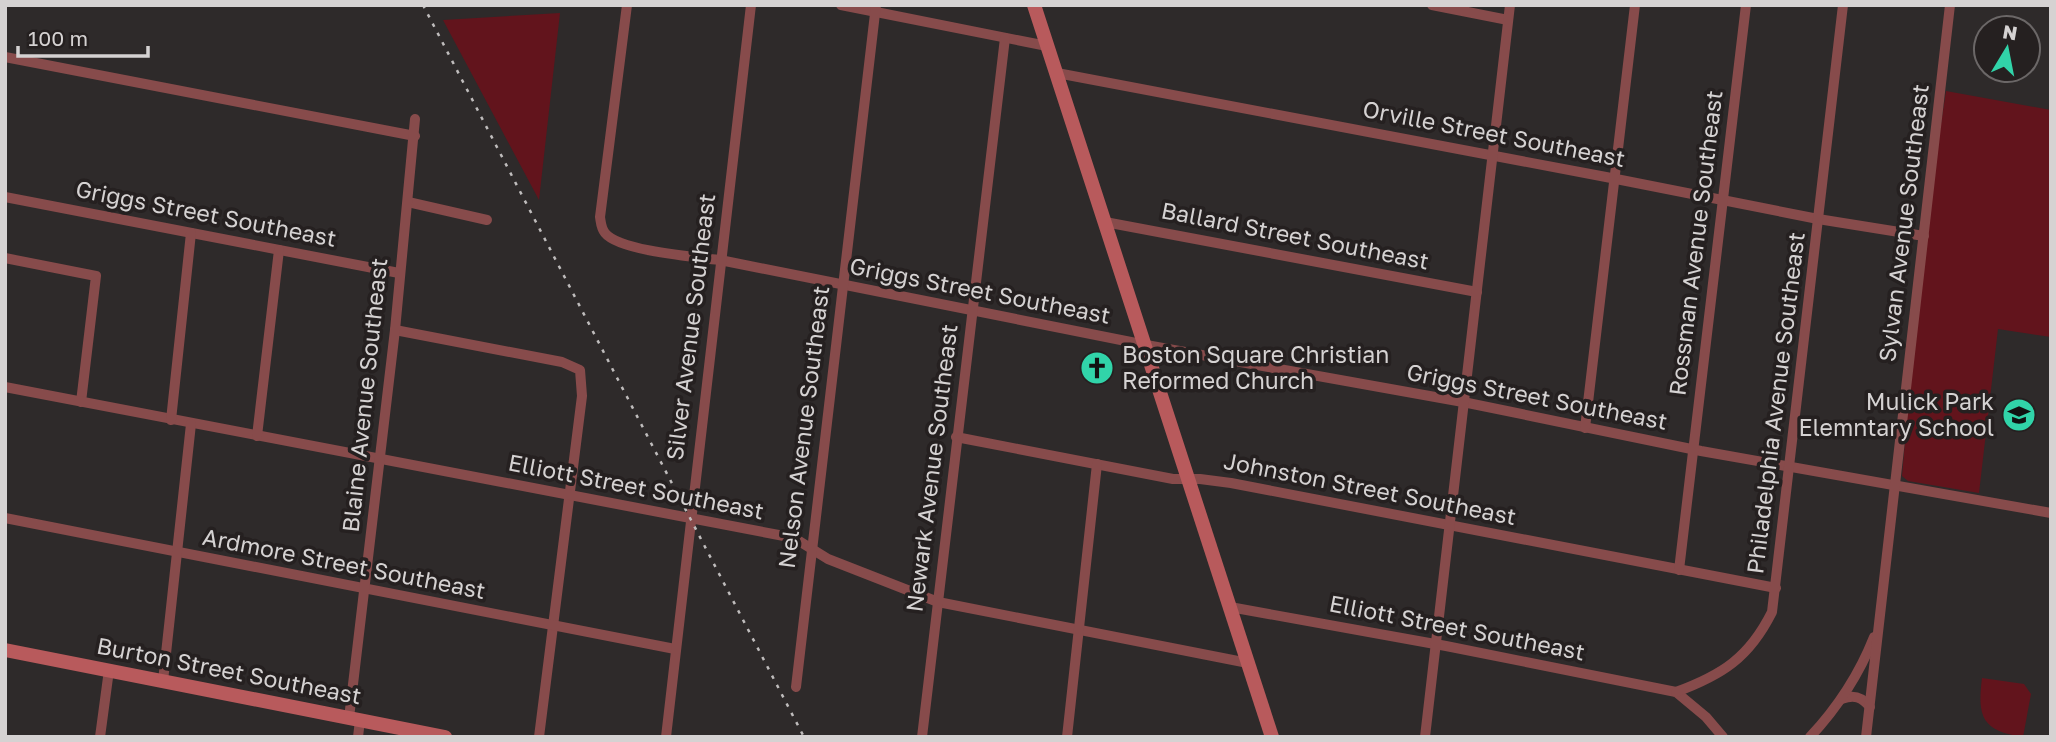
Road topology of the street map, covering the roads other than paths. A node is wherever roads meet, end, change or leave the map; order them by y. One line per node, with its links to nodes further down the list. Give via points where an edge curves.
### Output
1 (627, 5): 31 (street, Griggs Street Southeast, via 601,228 618,242 650,251)
2 (751, 5): 31 (street, Silver Avenue Southeast)
3 (841, 5): 11 (street)
4 (1034, 5): 14 (main road)
5 (1432, 5): 12 (street)
6 (1510, 5): 12 (street)
7 (1635, 5): 20 (street)
8 (1745, 5): 22 (street, Rossman Avenue Southeast)
9 (1843, 5): 24 (street, Philadelphia Avenue Southeast)
10 (1950, 5): 28 (street, Sylvan Avenue Southeast)
11 (875, 8): 13 (street); 33 (street, Nelson Avenue Southeast)
12 (1508, 20): 19 (street)
13 (1004, 38): 14 (street); 35 (street, Newark Avenue Southeast)
14 (1047, 46): 16 (main road)
15 (5, 57): 18 (street)
16 (1057, 73): 19 (street, Orville Street Southeast, via 1243,103); 26 (main road)
17 (415, 118): 18 (street, Blaine Avenue Southeast)
18 (415, 136): 23 (street, Blaine Avenue Southeast)
19 (1493, 155): 20 (street, Orville Street Southeast); 34 (street)
20 (1615, 178): 22 (street, Orville Street Southeast); 43 (street)
21 (5, 197): 27 (street, Griggs Street Southeast)
22 (1723, 199): 24 (street, Orville Street Southeast); 46 (street, Rossman Avenue Southeast)
23 (408, 202): 25 (street); 32 (street, Blaine Avenue Southeast)
24 (1818, 219): 28 (street, Orville Street Southeast); 49 (street, Philadelphia Avenue Southeast)
25 (486, 220)
26 (1105, 222): 34 (street, Ballard Street Southeast); 37 (main road)
27 (191, 233): 29 (street, Griggs Street Southeast); 41 (street)
28 (1924, 236): 51 (street, Sylvan Avenue Southeast)
29 (279, 250): 32 (street, Griggs Street Southeast); 44 (street)
30 (5, 258): 39 (street, via 96,276)
31 (720, 261): 33 (street, Griggs Street Southeast); 54 (street, Silver Avenue Southeast)
32 (399, 274): 36 (street, Blaine Avenue Southeast)
33 (842, 285): 35 (street, Griggs Street Southeast); 57 (street, Nelson Avenue Southeast)
34 (1477, 292): 40 (street)
35 (972, 309): 37 (street, Griggs Street Southeast); 45 (street, Newark Avenue Southeast)
36 (395, 330): 47 (street, Blaine Avenue Southeast); 52 (street, via 562,362 580,370 582,396)
37 (1146, 345): 40 (street, Griggs Street Southeast); 50 (main road)
38 (5, 387): 39 (street, Elliott Street Southeast)
39 (81, 402): 41 (street, Elliott Street Southeast)
40 (1462, 402): 43 (street, Griggs Street Southeast); 56 (street)
41 (171, 419): 42 (street, Elliott Street Southeast)
42 (191, 424): 44 (street, Elliott Street Southeast); 58 (street)
43 (1585, 428): 46 (street, Griggs Street Southeast)
44 (257, 436): 47 (street, Elliott Street Southeast)
45 (956, 437): 48 (street, Johnston Street Southeast); 62 (street, Newark Avenue Southeast)
46 (1693, 449): 49 (street, Griggs Street Southeast); 59 (street, Rossman Avenue Southeast)
47 (379, 458): 52 (street, Elliott Street Southeast); 61 (street, Blaine Avenue Southeast)
48 (1097, 464): 50 (street, Johnston Street Southeast); 66 (street)
49 (1790, 467): 51 (street, Griggs Street Southeast); 60 (street, Philadelphia Avenue Southeast)
50 (1189, 479): 56 (street, Johnston Street Southeast); 63 (main road)
51 (1895, 485): 53 (street, Griggs Street Southeast); 64 (street, Sylvan Avenue Southeast)
52 (568, 496): 54 (street, Elliott Street Southeast); 65 (street)
53 (2051, 513)
54 (690, 517): 57 (street, Elliott Street Southeast, via 784,536); 68 (street, Silver Avenue Southeast)
55 (5, 518): 58 (street, Ardmore Street Southeast)
56 (1449, 524): 59 (street, Johnston Street Southeast); 67 (street)
57 (811, 550): 62 (street, Elliott Street Southeast); 73 (street, Nelson Avenue Southeast)
58 (177, 553): 61 (street, Ardmore Street Southeast); 72 (street)
59 (1679, 570): 60 (street, Johnston Street Southeast)
60 (1776, 588): 74 (street, Philadelphia Avenue Southeast, via 1772,612 1748,651 1736,662)
61 (364, 590): 65 (street, Ardmore Street Southeast); 77 (street, Blaine Avenue Southeast)
62 (938, 602): 66 (street, Elliott Street Southeast); 83 (street, Newark Avenue Southeast)
63 (1230, 607): 67 (street, Elliott Street Southeast); 70 (main road)
64 (1880, 621): 75 (street); 76 (street, Sylvan Avenue Southeast)
65 (554, 626): 68 (street, Ardmore Street Southeast); 81 (street)
66 (1079, 629): 70 (street, Elliott Street Southeast); 84 (street)
67 (1435, 644): 74 (street, Elliott Street Southeast); 86 (street)
68 (675, 649): 82 (street, Silver Avenue Southeast)
69 (5, 650): 71 (main road, Burton Street Southeast)
70 (1248, 663): 85 (main road)
71 (109, 670): 72 (main road, Burton Street Southeast); 78 (street)
72 (163, 681): 77 (main road, Burton Street Southeast)
73 (796, 687)
74 (1676, 692): 87 (street)
75 (1842, 699): 76 (street, via 1864,699); 88 (street)
76 (1870, 707): 89 (street, Sylvan Avenue Southeast)
77 (355, 719): 79 (street, Blaine Avenue Southeast); 80 (main road, Burton Street Southeast)
78 (100, 737)
79 (358, 737)
80 (444, 737)
81 (539, 737)
82 (666, 737)
83 (922, 737)
84 (1067, 737)
85 (1272, 737)
86 (1425, 737)
87 (1723, 737)
88 (1810, 737)
89 (1867, 737)

